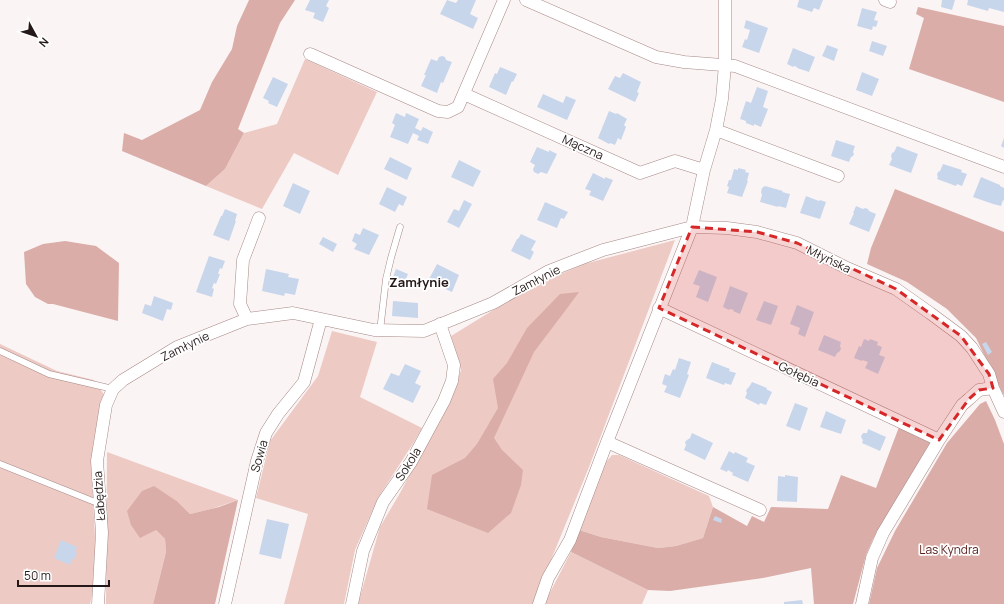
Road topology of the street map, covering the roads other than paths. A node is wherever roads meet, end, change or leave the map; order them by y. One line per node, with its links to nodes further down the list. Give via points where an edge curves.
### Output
1 (504, 0): 6 (street)
2 (526, 0): 5 (street, via 656,57)
3 (725, 0): 5 (street)
4 (310, 54): 6 (street, via 438,111 448,112 458,107)
5 (725, 65): 7 (street); 8 (street, via 735,66)
6 (464, 94): 9 (street, Mączna, via 640,173 675,161)
7 (716, 130): 9 (street); 10 (street)
8 (1004, 167)
9 (704, 170): 12 (street)
10 (838, 176)
11 (259, 218): 15 (street, via 243,260 240,304)
12 (692, 226): 14 (street); 17 (street, Zamłynie, via 603,250 549,271 493,303); 20 (street, Młyńska, via 727,228 778,237 797,243 896,289 961,336 989,374)
13 (400, 227): 18 (lane, via 386,279)
14 (659, 308): 23 (street, Gołębia); 24 (street)
15 (247, 319): 16 (street, Zamłynie, via 293,313); 21 (street, Zamłynie, via 176,347)
16 (321, 319): 18 (street, Zamłynie); 29 (street, Sowia, via 304,382 266,433 257,461)
17 (440, 324): 18 (street, Zamłynie, via 424,331); 30 (street, Sokola, via 454,365 452,381 411,462 383,502 363,551)
18 (380, 330)
19 (0, 350): 21 (lane, via 50,374)
20 (993, 388): 22 (street, Młyńska); 23 (street, via 980,390 965,402)
21 (113, 389): 26 (street, Łabędzia, via 106,405 97,461)
22 (1004, 412)
23 (939, 440): 32 (street, via 883,534 872,558)
24 (607, 442): 27 (street); 31 (street, via 570,540 548,578)
25 (0, 464): 26 (lane)
26 (100, 504): 28 (street, Łabędzia, via 102,534)
27 (760, 510)
28 (98, 604)
29 (225, 604)
30 (352, 604)
31 (539, 604)
32 (862, 604)

